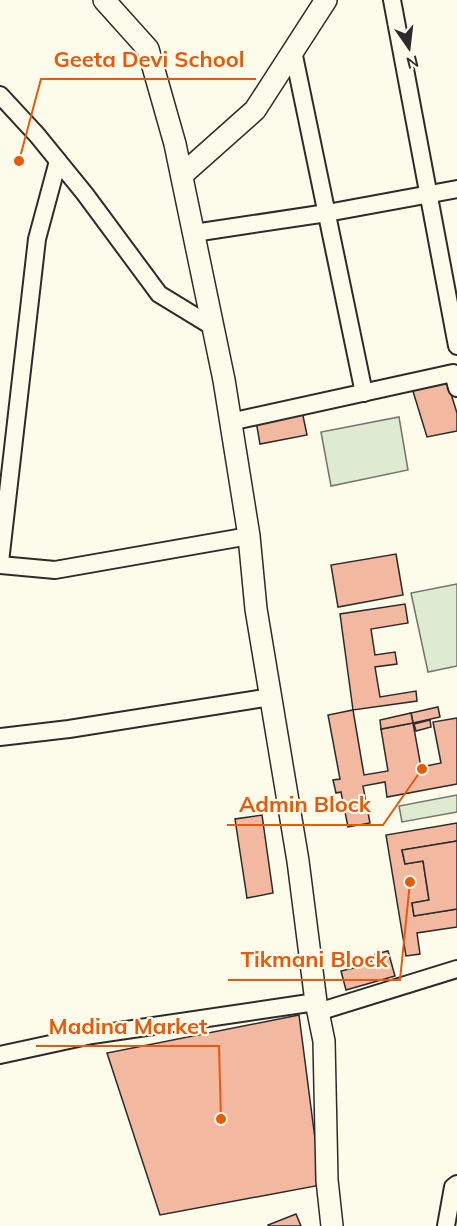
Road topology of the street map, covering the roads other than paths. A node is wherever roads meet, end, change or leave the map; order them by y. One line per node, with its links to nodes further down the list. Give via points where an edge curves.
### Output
1 (105, 0): 7 (street, via 148,49)
2 (326, 0): 4 (street)
3 (392, 0): 9 (street)
4 (293, 51): 7 (street, via 255,110); 10 (street)
5 (0, 95): 6 (street)
6 (58, 160): 12 (street, via 159,294); 18 (street, via 37,239)
7 (182, 175): 11 (street)
8 (457, 189): 9 (street)
9 (428, 194): 10 (street); 13 (street)
10 (327, 213): 11 (street); 15 (street)
11 (194, 233): 12 (street)
12 (213, 327): 16 (street)
13 (457, 346)
14 (456, 381): 15 (street, via 453,373)
15 (364, 393): 16 (street)
16 (230, 422): 17 (street)
17 (249, 536): 18 (street, via 55,570); 19 (street)
18 (0, 564)
19 (271, 697): 20 (street); 22 (street)
20 (0, 737)
21 (457, 969): 22 (street)
22 (317, 1007): 23 (street, via 92,1035); 25 (street, via 324,1041 327,1180)
23 (0, 1055)
24 (457, 1184): 26 (street, via 453,1187)
25 (332, 1226)
26 (446, 1226)

